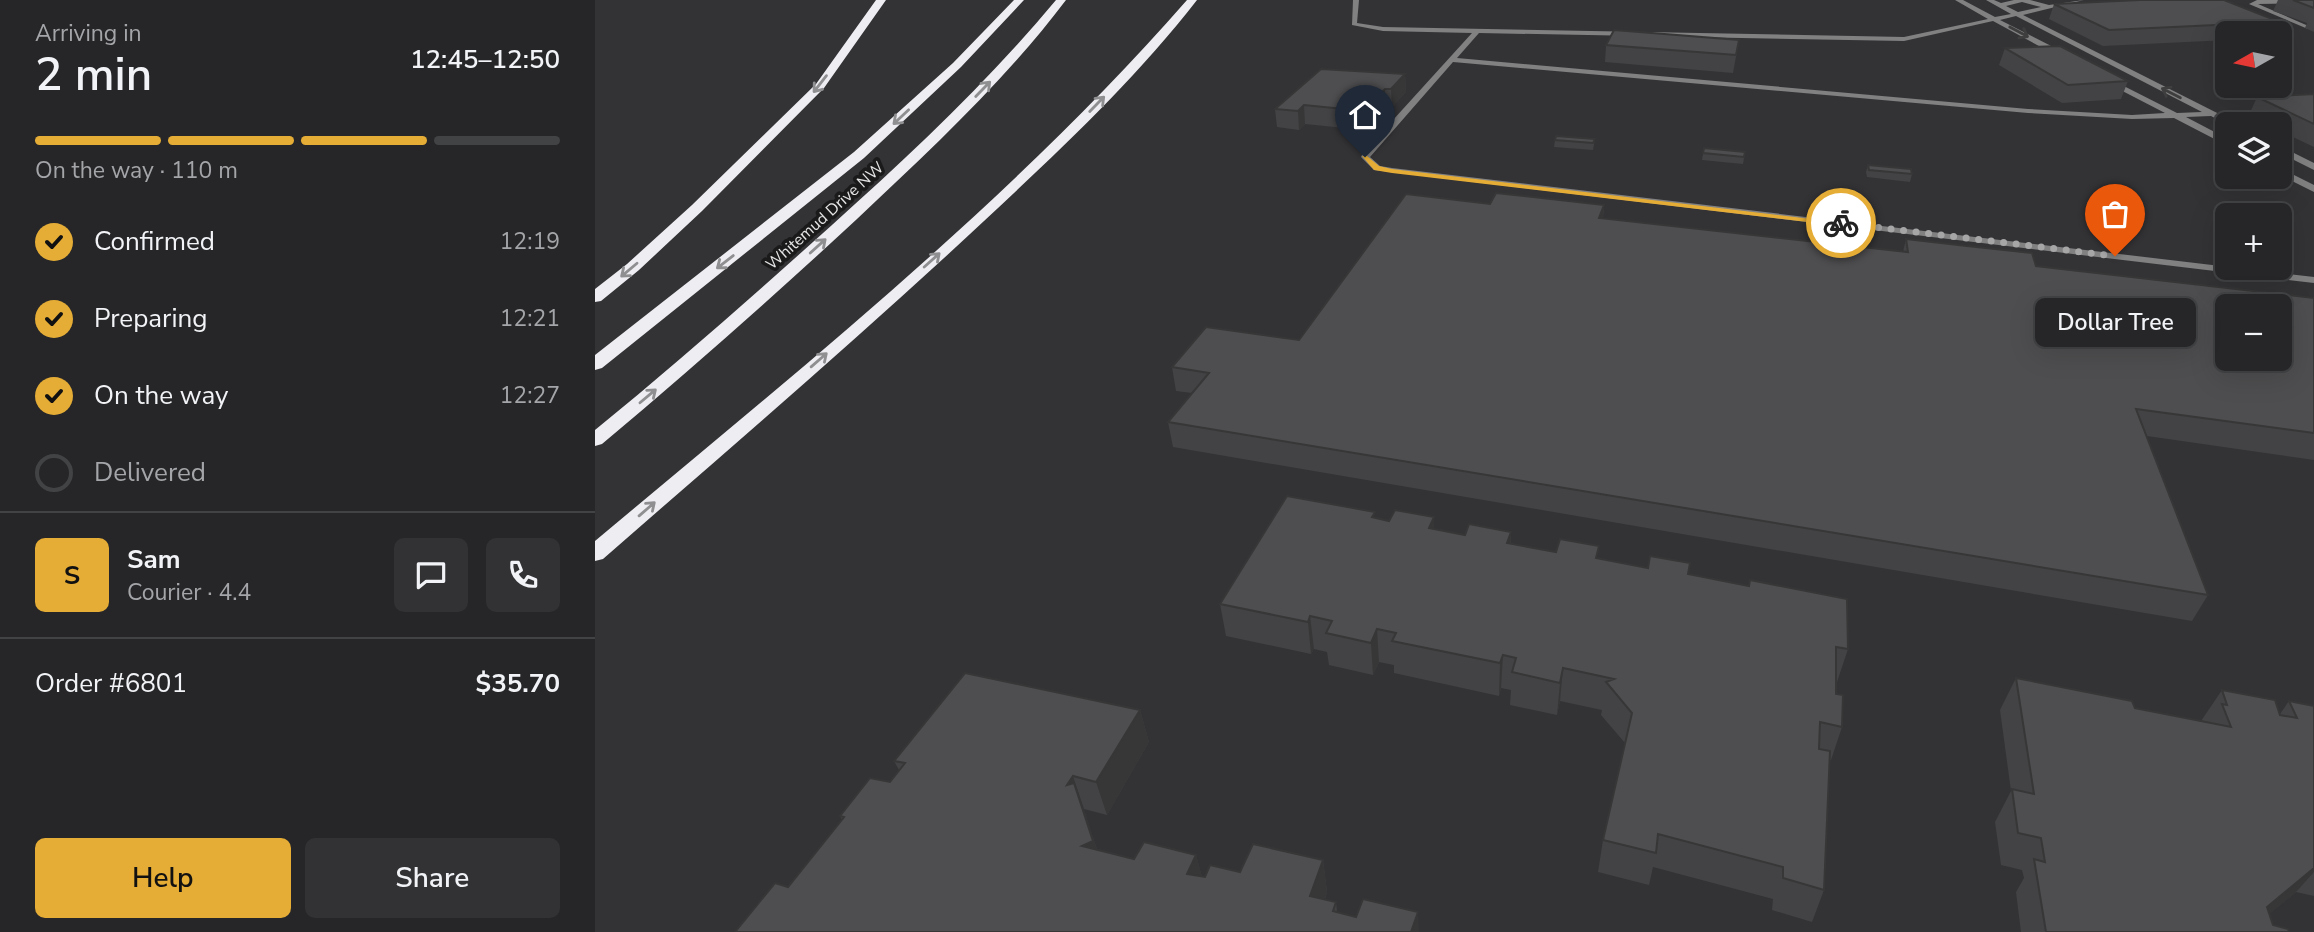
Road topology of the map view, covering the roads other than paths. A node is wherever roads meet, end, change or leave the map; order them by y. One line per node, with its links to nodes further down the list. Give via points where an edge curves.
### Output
1 (874, 0): 18 (highway)
2 (881, 0): 18 (highway)
3 (1019, 0): 34 (highway, Whitemud Drive NW, one-way to 34, via 957,65 859,155)
4 (1061, 0): 35 (highway, Whitemud Drive NW, one-way to 4, via 915,159)
5 (1192, 0): 36 (highway, one-way to 5, via 1038,164)
6 (1356, 0): 20 (lane, via 1353,20 1358,27)
7 (1958, 0): 14 (lane)
8 (1989, 0): 12 (lane)
9 (2022, 0): 12 (lane); 13 (lane)
10 (2081, 0): 13 (lane)
11 (2314, 1): 19 (lane, via 2252,4)
12 (1999, 5): 14 (lane); 15 (lane)
13 (2050, 7): 15 (lane)
14 (1979, 11): 16 (lane); 17 (lane)
15 (2017, 15): 16 (lane); 24 (lane, one-way to 15)
16 (1996, 20): 17 (lane); 21 (lane, one-way to 21)
17 (1967, 23): 20 (lane, via 1904,39)
18 (859, 28): 33 (highway, one-way to 33, via 820,86 697,208)
19 (2310, 28)
20 (1477, 31): 22 (lane)
21 (2068, 58)
22 (1453, 60): 25 (lane, via 2028,111); 32 (lane, via 1366,155 1371,165)
23 (2104, 78): 25 (lane)
24 (2212, 114): 25 (lane); 26 (lane)
25 (2176, 116): 27 (lane)
26 (2215, 116)
27 (2215, 136)
28 (2292, 155): 29 (lane)
29 (2314, 167)
30 (2292, 177): 31 (lane)
31 (2314, 189)
32 (2314, 280)
33 (595, 297)
34 (595, 364)
35 (595, 440)
36 (595, 554)

